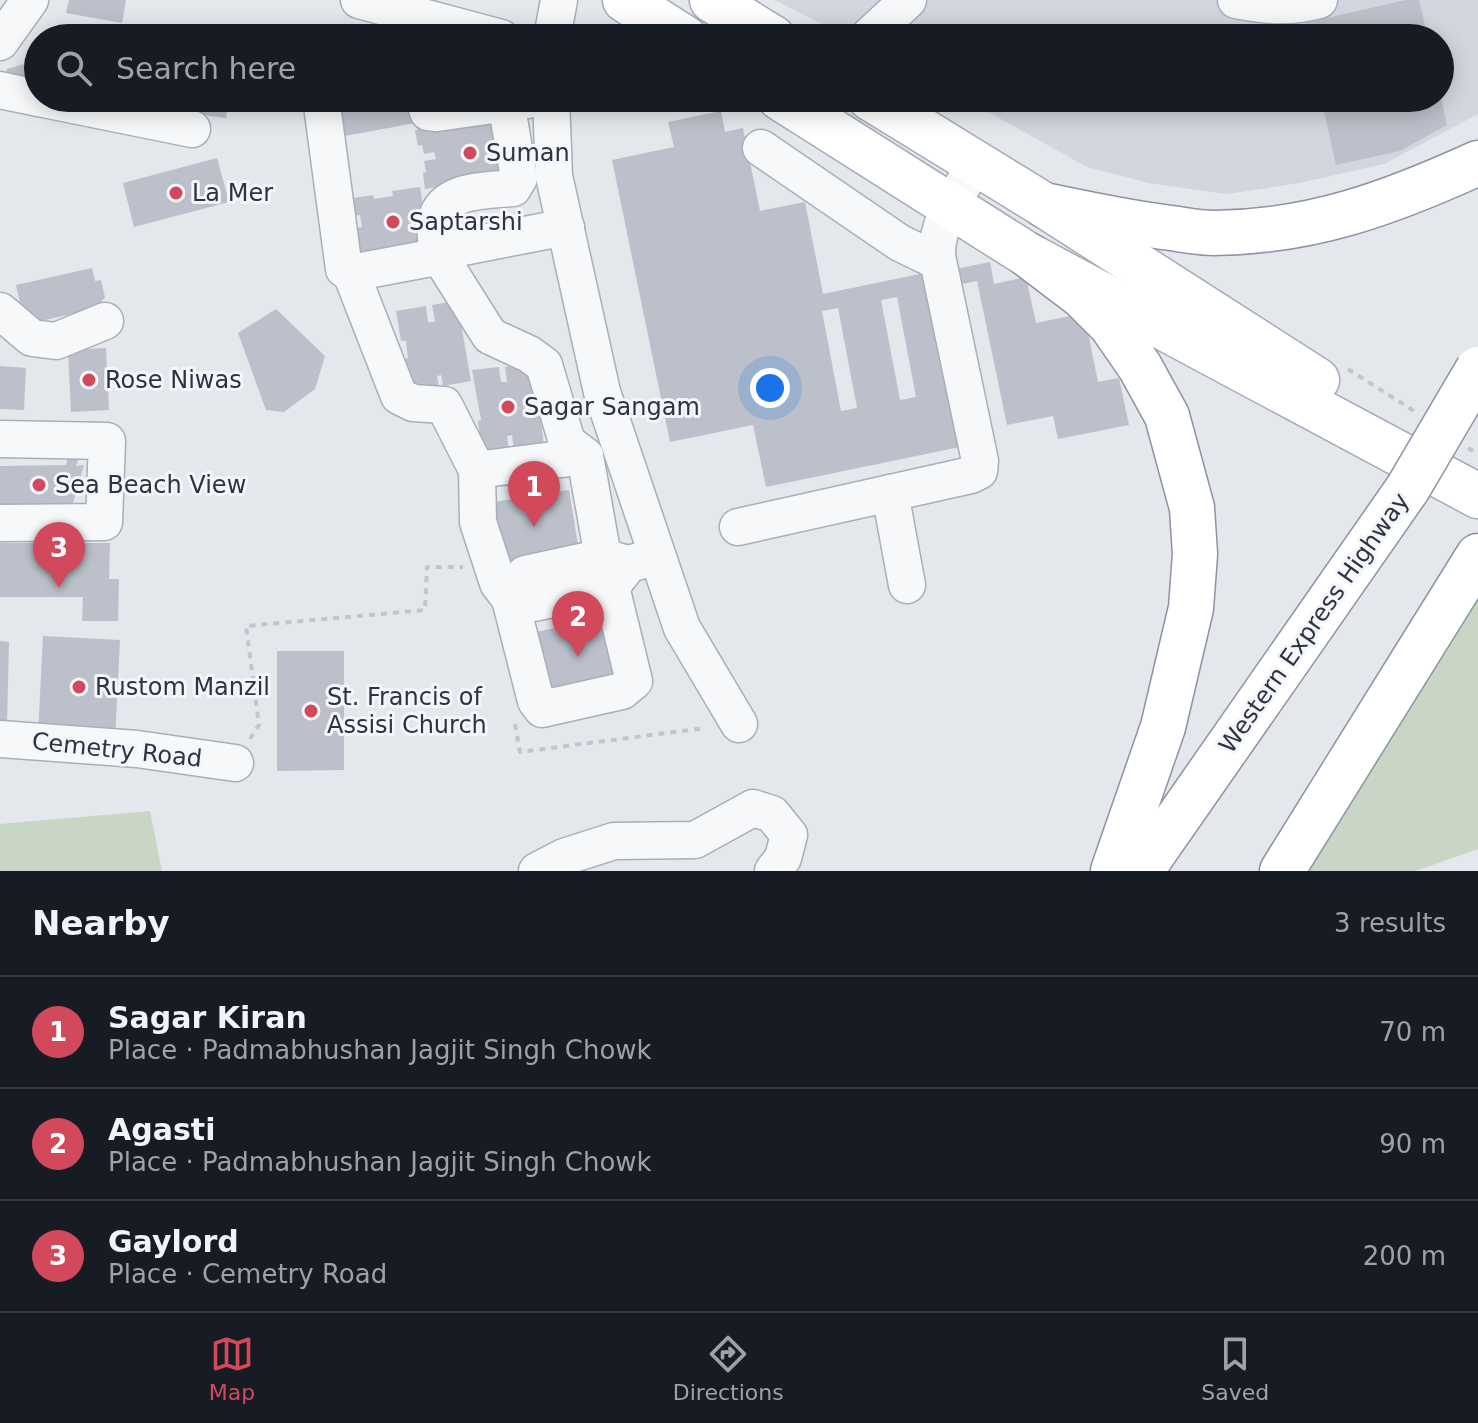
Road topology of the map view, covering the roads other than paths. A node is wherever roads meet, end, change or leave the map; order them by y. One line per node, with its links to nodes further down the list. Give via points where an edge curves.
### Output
1 (30, 0): 14 (street)
2 (359, 0): 9 (street)
3 (559, 0): 10 (street)
4 (625, 0): 11 (main road)
5 (712, 0): 12 (main road)
6 (908, 0): 13 (street)
7 (1236, 0): 8 (street, via 1267,6)
8 (1319, 0)
9 (449, 24)
10 (555, 24)
11 (663, 24)
12 (751, 24)
13 (882, 24)
14 (0, 42)
15 (0, 90): 16 (street)
16 (24, 95)
17 (108, 112): 23 (street)
18 (323, 112): 33 (street, via 344,269)
19 (508, 112): 30 (street, via 519,178 513,188 459,194 443,205 435,221)
20 (549, 112): 29 (street, via 554,176)
21 (812, 112): 28 (main road)
22 (892, 112): 26 (main road)
23 (192, 129)
24 (761, 148): 32 (street, via 900,243 927,257)
25 (1478, 163): 27 (main road, via 1406,196 1338,218 1283,228 1212,233)
26 (976, 164): 27 (main road); 28 (street)
27 (1044, 205): 40 (main road)
28 (950, 207): 31 (main road); 32 (street)
29 (566, 227): 30 (street); 46 (street, via 602,392)
30 (437, 252): 33 (street, via 431,258); 38 (street, via 490,336 544,365 567,442)
31 (1028, 255): 42 (main road); 54 (main road, via 1111,325 1140,367 1167,416 1192,508 1191,608 1163,727)
32 (937, 256): 41 (street, via 979,471)
33 (351, 273): 39 (street, via 399,396 413,403 444,405)
34 (0, 311): 35 (street, via 32,338 56,341)
35 (105, 321)
36 (1478, 369): 55 (main road, Western Express Highway, bridge, via 1408,488)
37 (0, 439): 43 (street, via 107,441 104,522)
38 (585, 456): 39 (street); 46 (street)
39 (477, 470): 48 (street, via 478,522 498,583)
40 (1478, 483)
41 (890, 493): 44 (street); 47 (street)
42 (1478, 496)
43 (0, 523)
44 (738, 527)
45 (1475, 562): 56 (main road)
46 (625, 566): 48 (street, via 534,603); 48 (street, via 634,681 622,691 542,709); 49 (street, via 682,628)
47 (907, 585)
48 (510, 599)
49 (739, 724)
50 (0, 739): 51 (street, Cemetry Road)
51 (235, 763)
52 (537, 871): 53 (street, via 614,841 695,840 753,808 772,814 789,835)
53 (773, 871)
54 (1113, 871)
55 (1141, 871)
56 (1282, 871)

